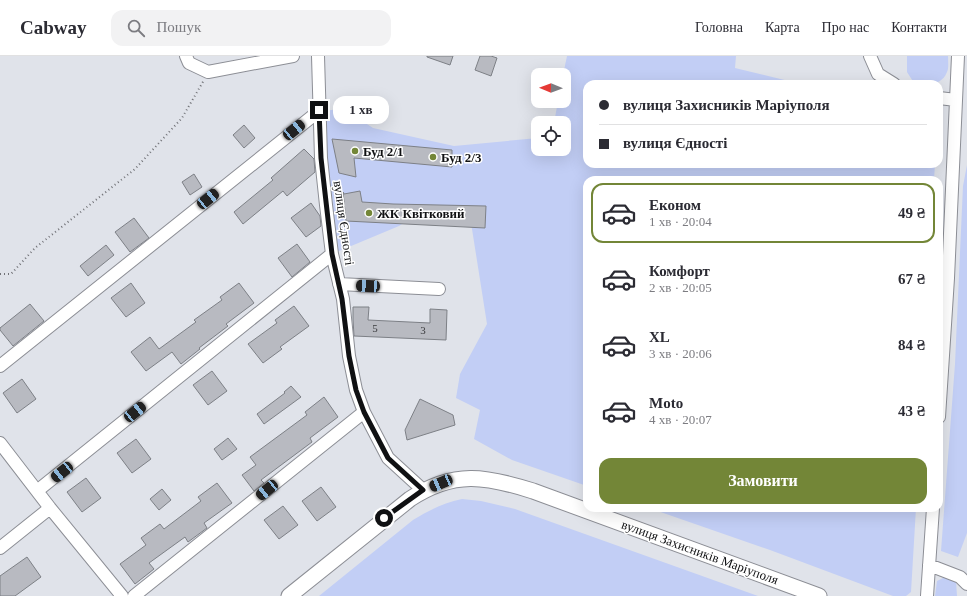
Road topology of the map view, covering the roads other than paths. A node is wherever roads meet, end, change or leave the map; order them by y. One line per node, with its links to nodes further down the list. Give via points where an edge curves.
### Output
1 (186, 56): 2 (street, via 189,63 208,72)
2 (293, 56)
3 (318, 56): 9 (street, вулиця Єдності)
4 (870, 56): 6 (street, via 878,74)
5 (958, 56): 8 (street)
6 (888, 80)
7 (943, 98): 8 (street)
8 (956, 100): 13 (street)
9 (319, 110): 10 (street, вулиця Єдності, via 322,166); 14 (street)
10 (332, 254): 11 (street, вулиця Єдності); 18 (street)
11 (339, 284): 12 (street); 15 (street, вулиця Єдності, via 349,356 356,390)
12 (439, 289)
13 (943, 356)
14 (0, 366)
15 (364, 412): 17 (street, вулиця Єдності, via 388,458); 27 (street)
16 (0, 444): 18 (street)
17 (423, 490): 20 (main road, вулиця Захисників Маріуполя, via 463,478 506,482); 28 (main road, вулиця Захисників Маріуполя, via 395,509)
18 (37, 491): 19 (street)
19 (50, 508): 23 (street); 26 (street)
20 (583, 509)
21 (590, 512): 29 (main road, вулиця Захисників Маріуполя)
22 (933, 512): 24 (street)
23 (0, 548)
24 (930, 565): 25 (street, via 960,577); 30 (street)
25 (967, 584)
26 (122, 596)
27 (134, 596)
28 (289, 596)
29 (818, 596)
30 (927, 596)

